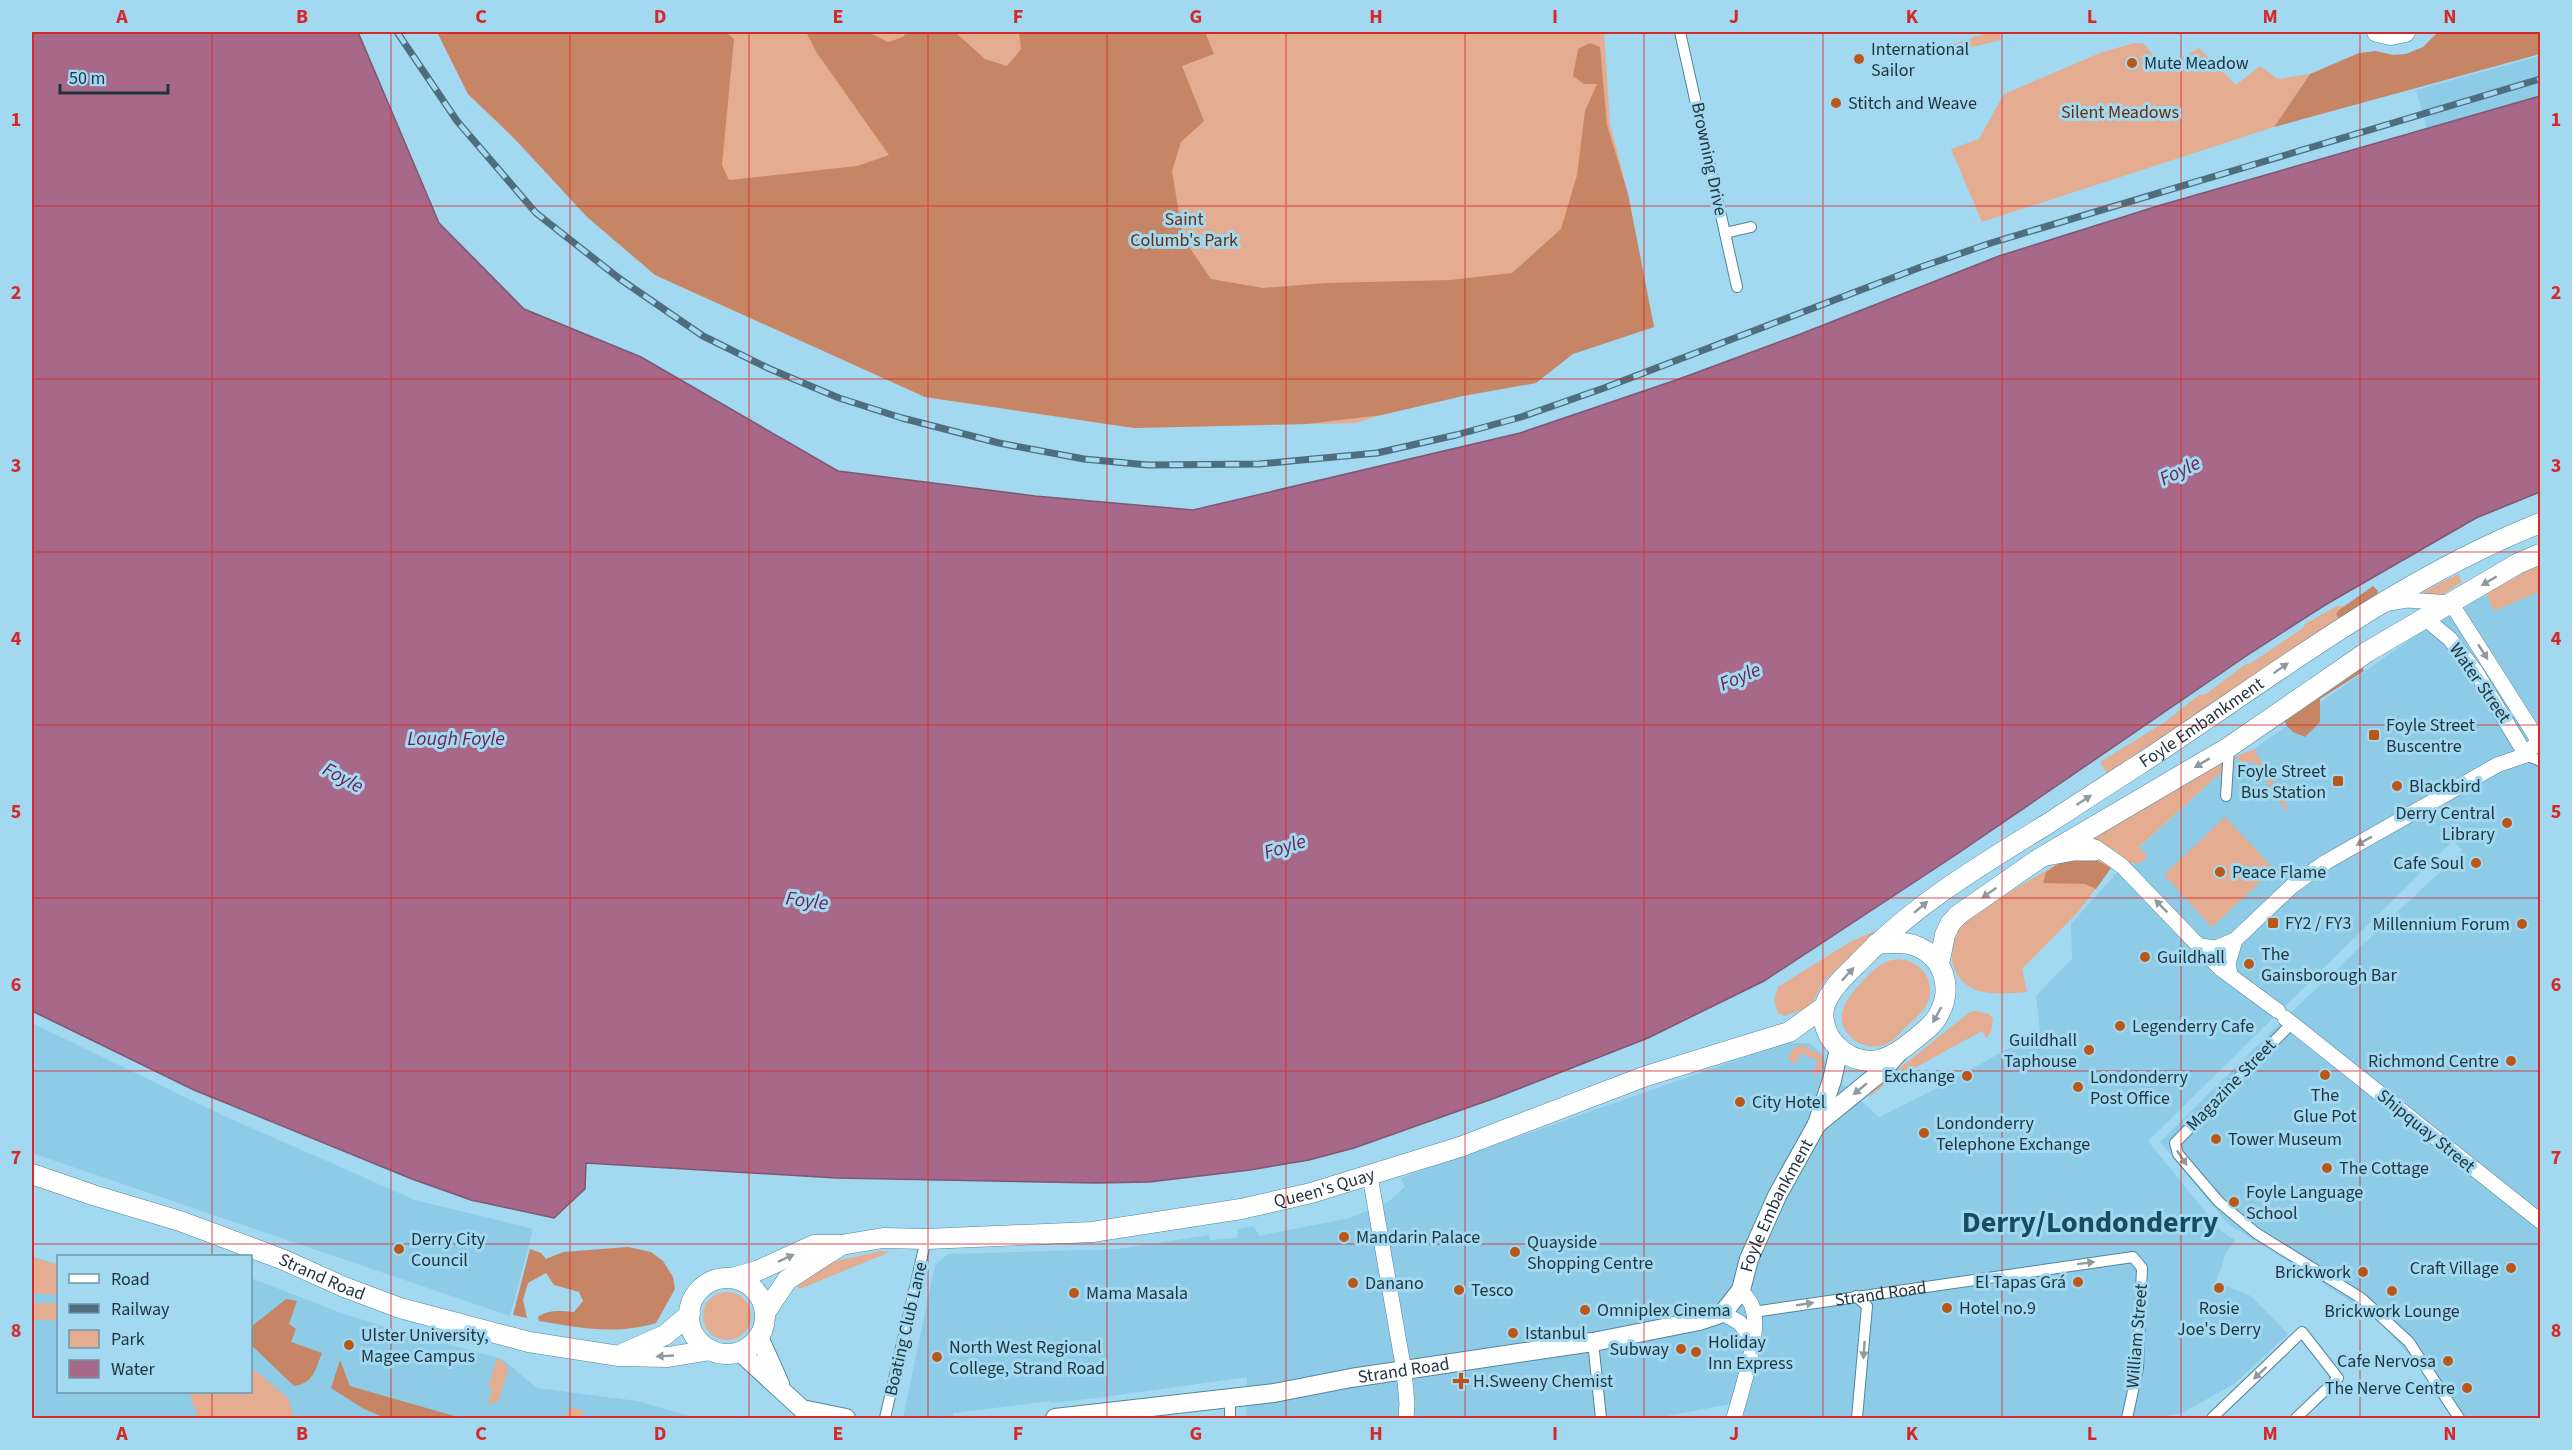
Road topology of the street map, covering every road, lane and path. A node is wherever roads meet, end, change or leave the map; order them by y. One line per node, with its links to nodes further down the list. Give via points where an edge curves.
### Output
1 (1680, 32): 5 (street, Browning Drive)
2 (2377, 32): 3 (highway)
3 (2405, 32)
4 (1751, 227): 5 (street)
5 (1725, 233): 6 (street, Browning Drive)
6 (1737, 287)
7 (2541, 523): 10 (highway, Foyle Embankment, via 2475,551)
8 (2541, 554): 9 (highway, Foyle Embankment, one-way to 9)
9 (2451, 603): 10 (main road, via 2407,600); 11 (highway, Foyle Embankment); 12 (main road, Water Street, one-way to 12)
10 (2381, 604): 20 (highway, Foyle Embankment, one-way to 10, via 1938,892)
11 (2426, 619): 13 (highway, Foyle Embankment, via 2367,652); 14 (main road, Water Street, via 2451,639)
12 (2540, 741): 14 (main road)
13 (2229, 747): 15 (street); 16 (highway, Foyle Embankment, one-way to 16)
14 (2533, 758): 19 (main road, one-way to 19, via 2496,765 2326,862 2292,886)
15 (2226, 796)
16 (2070, 841): 17 (main road, Shipquay Street); 18 (highway, Foyle Embankment)
17 (2107, 854): 18 (main road, via 2074,853); 21 (main road, Shipquay Street, one-way to 17)
18 (2037, 860): 22 (highway, Foyle Embankment, one-way to 22, via 1954,919 1945,935)
19 (2235, 940): 21 (main road, via 2216,948); 23 (main road, via 2228,964)
20 (1876, 944): 22 (highway, via 1914,945); 24 (highway, one-way to 20, via 1843,978)
21 (2200, 946): 23 (main road, Shipquay Street)
22 (1939, 964): 28 (highway, one-way to 28, via 1946,980 1940,1012)
23 (2230, 975): 25 (main road, Shipquay Street)
24 (1824, 1007): 26 (highway, Queen's Quay); 27 (highway, via 1825,1027)
25 (2285, 1017): 32 (main road, Shipquay Street); 63 (street, Magazine Street, one-way to 63, via 2175,1143 2178,1154 2219,1202 2256,1233 2361,1298 2409,1342)
26 (1789, 1032): 27 (highway, Queen's Quay); 31 (highway, Queen's Quay, via 1646,1076 1460,1147)
27 (1836, 1045): 28 (highway, via 1848,1056 1869,1061); 29 (main road, Foyle Embankment, via 1832,1080)
28 (1900, 1052): 29 (main road, Foyle Embankment, one-way to 29)
29 (1817, 1124): 37 (main road, Foyle Embankment, via 1777,1196 1749,1258)
30 (32, 1174): 48 (highway, Strand Road, via 180,1221 400,1308 529,1342)
31 (1370, 1176): 33 (highway, Queen's Quay, via 1241,1209 1103,1231); 49 (main road)
32 (2541, 1221)
33 (926, 1239): 34 (highway, Queen's Quay, via 883,1238); 53 (street, Boating Club Lane)
34 (841, 1245): 36 (highway, Queen's Quay, one-way to 34, via 814,1245); 40 (highway, Queen's Quay, via 787,1280)
35 (2133, 1257): 38 (street, Strand Road, one-way to 35); 60 (street, William Street, via 2142,1268 2138,1368)
36 (732, 1278): 40 (highway, via 755,1290); 42 (highway, via 704,1286 692,1303)
37 (1741, 1290): 39 (main road); 41 (main road)
38 (1856, 1296): 39 (street, Strand Road, one-way to 38); 59 (street, one-way to 59, via 1867,1306)
39 (1754, 1312): 44 (main road)
40 (765, 1313): 43 (highway)
41 (1723, 1313): 44 (main road, via 1740,1323); 45 (main road, Strand Road)
42 (690, 1314): 46 (highway, via 695,1335); 48 (highway, via 665,1335)
43 (759, 1337): 47 (highway); 50 (main road)
44 (1753, 1341): 58 (main road)
45 (1593, 1342): 49 (main road, Strand Road); 57 (street)
46 (711, 1350): 47 (highway); 48 (highway, Strand Road, one-way to 48, via 668,1357)
47 (740, 1352): 50 (main road)
48 (618, 1356)
49 (1404, 1371): 51 (main road, Strand Road); 56 (main road)
50 (786, 1397): 52 (main road, via 802,1409)
51 (1230, 1399): 54 (main road, Strand Road); 55 (street)
52 (837, 1417)
53 (885, 1419)
54 (1055, 1419)
55 (1230, 1419)
56 (1406, 1419)
57 (1600, 1419)
58 (1734, 1419)
59 (1857, 1419)
60 (2127, 1419)
61 (2211, 1419): 62 (street, one-way to 61, via 2338,1378 2301,1332)
62 (2296, 1419)
63 (2459, 1419)

